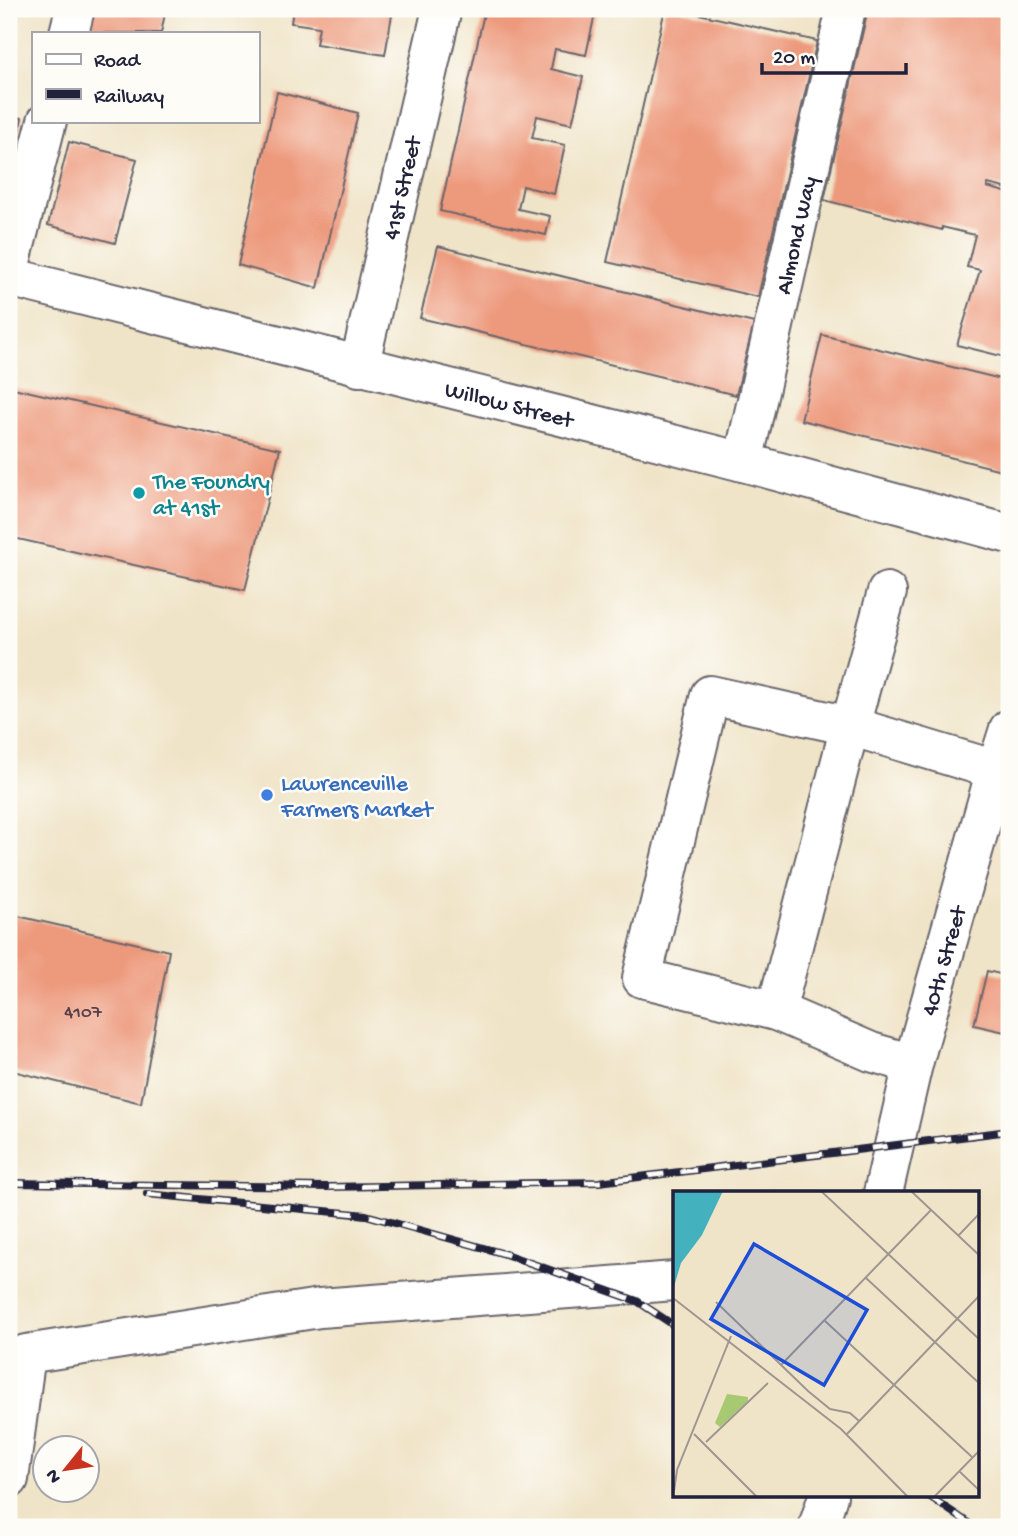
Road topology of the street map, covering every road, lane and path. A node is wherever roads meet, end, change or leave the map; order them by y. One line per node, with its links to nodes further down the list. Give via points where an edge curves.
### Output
1 (75, 9): 4 (street)
2 (442, 9): 8 (street, 41st Street)
3 (846, 9): 9 (street, Almond Way)
4 (69, 32)
5 (47, 122): 6 (street)
6 (9, 269)
7 (9, 277): 8 (street, Willow Street)
8 (359, 367): 9 (street, Willow Street)
9 (743, 462): 10 (street, Willow Street)
10 (1009, 534)
11 (887, 592): 12 (street)
12 (850, 726): 14 (street); 15 (street); 15 (street, via 710,695 642,978)
13 (1009, 729): 14 (street, 40th Street)
14 (996, 770): 16 (street, 40th Street)
15 (776, 1012): 16 (street, via 871,1052)
16 (913, 1064): 17 (street, 40th Street)
17 (883, 1191)
18 (673, 1280): 19 (street, via 320,1308 26,1354)
19 (9, 1479)
20 (827, 1498): 21 (street)
21 (818, 1527)

